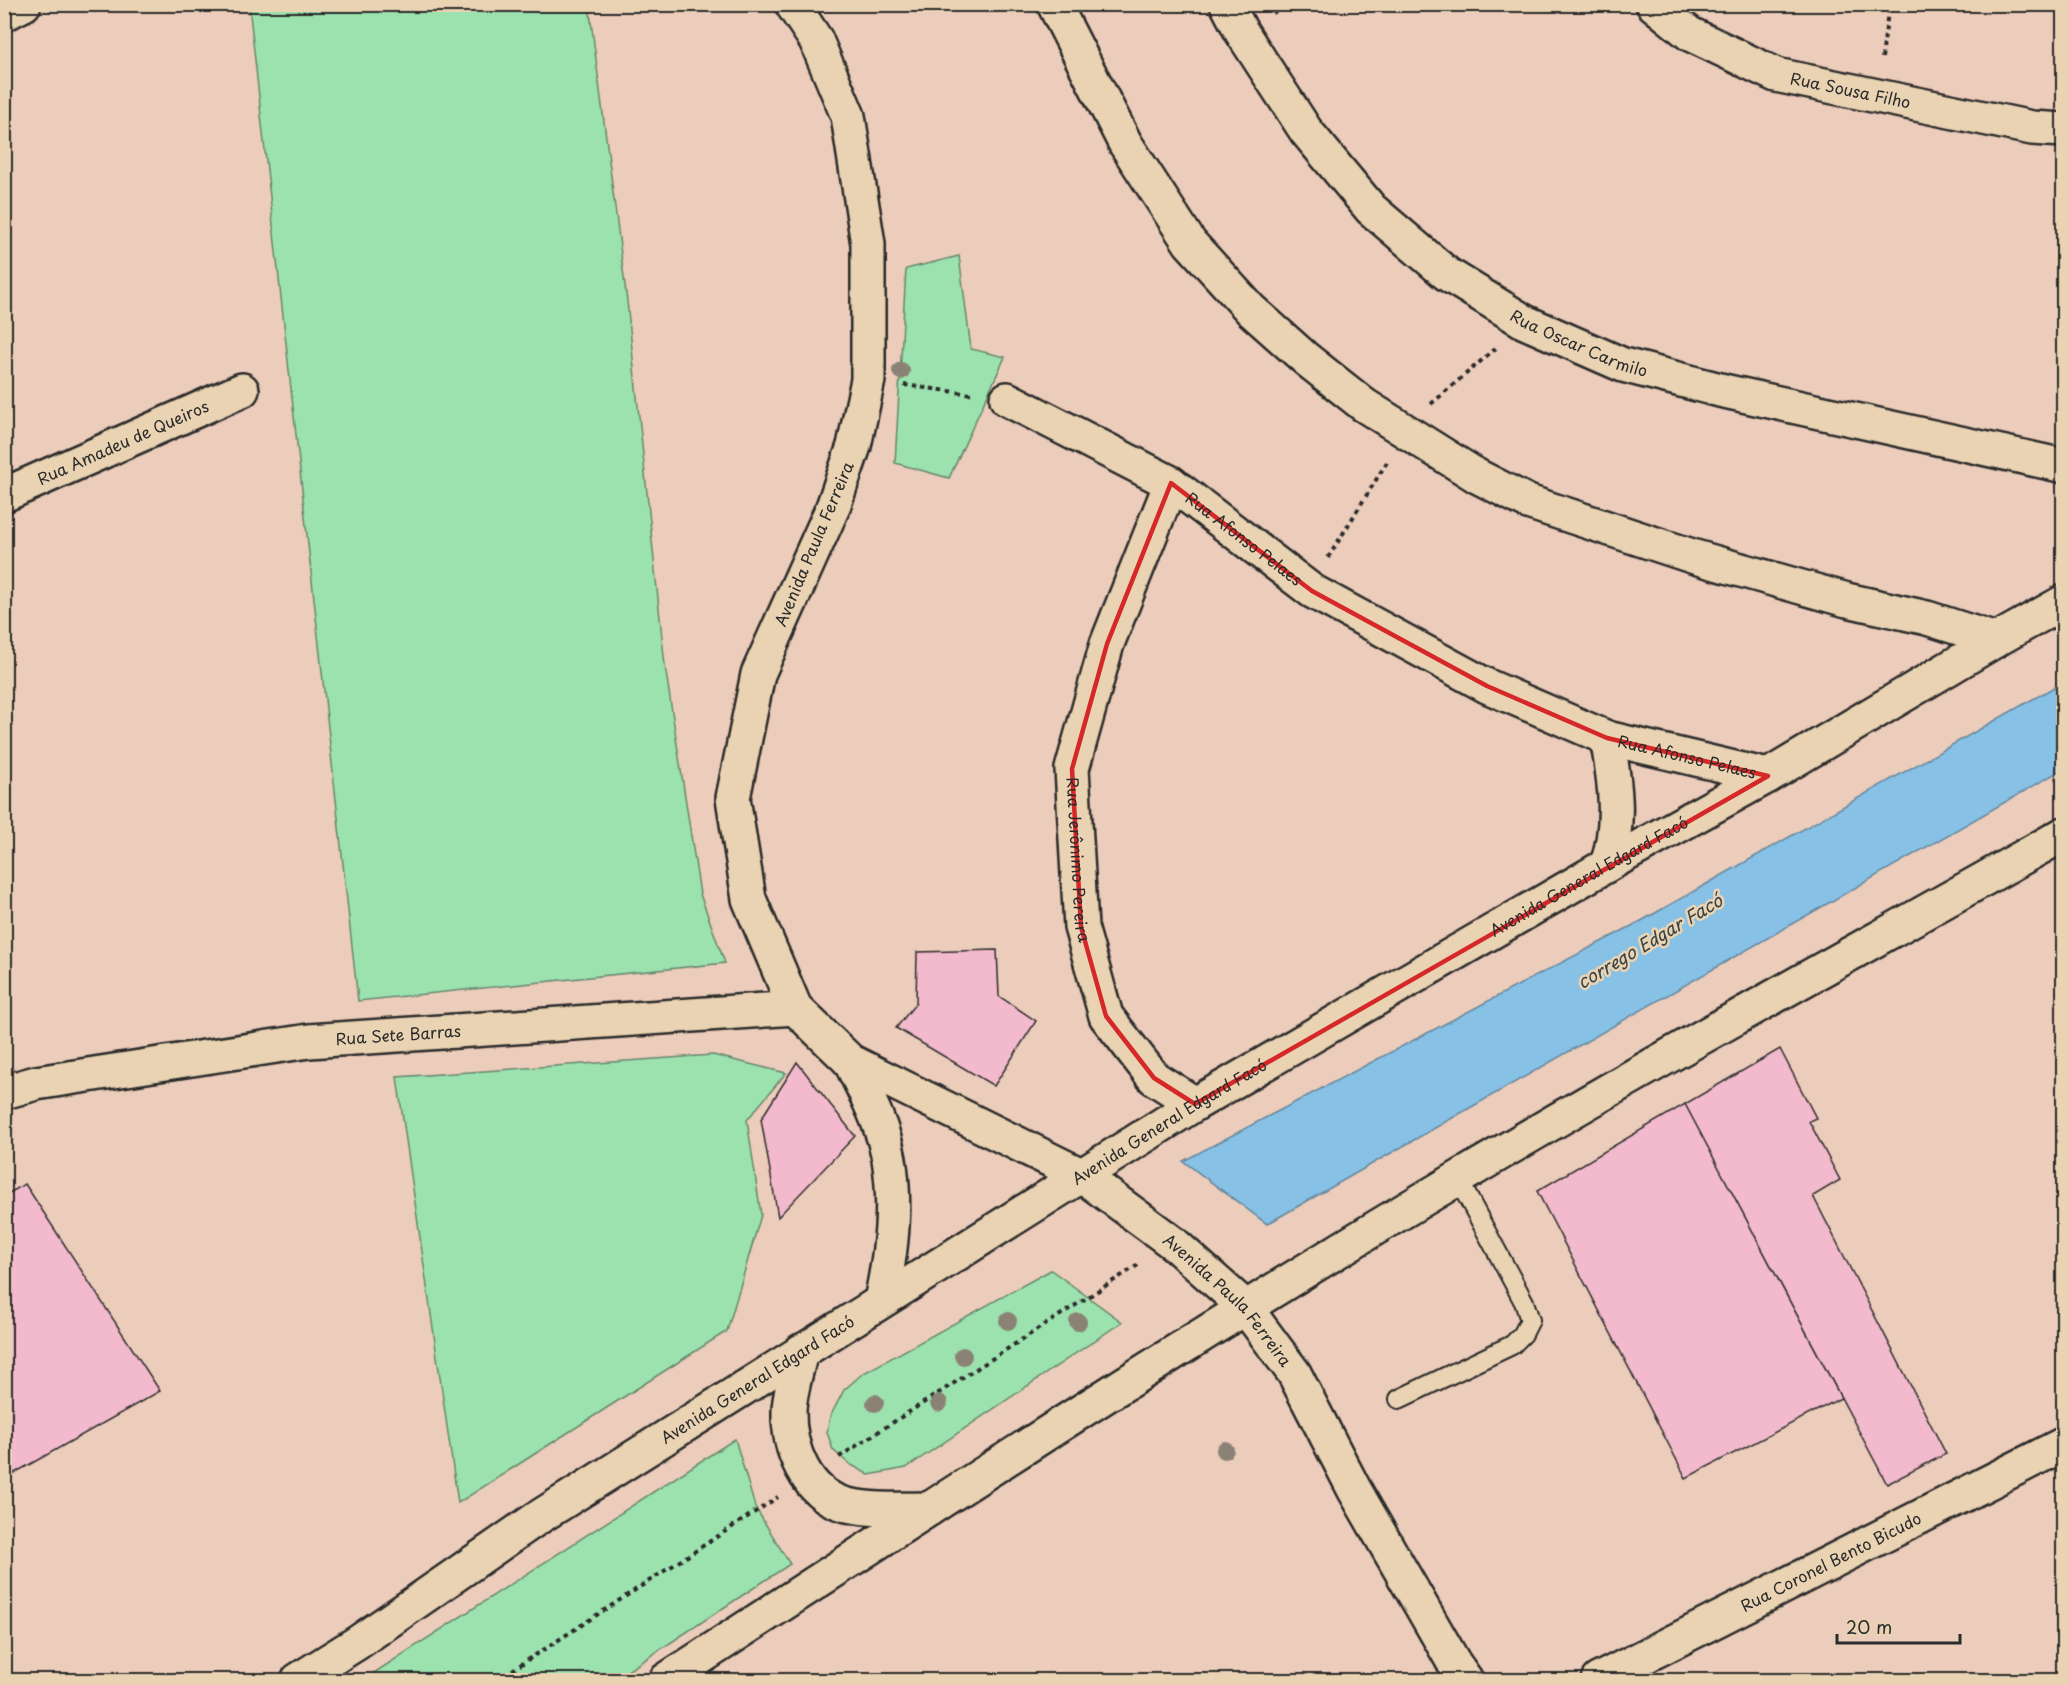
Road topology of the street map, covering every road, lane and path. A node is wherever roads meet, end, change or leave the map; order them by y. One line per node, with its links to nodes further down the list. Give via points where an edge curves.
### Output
1 (24, 4): 7 (main road)
2 (792, 4): 10 (main road, Avenida Paula Ferreira, via 816,40 848,116 868,244)
3 (1054, 4): 17 (main road, via 1125,143 1190,243 1251,310 1306,359 1381,416 1477,476 1528,502 1695,557)
4 (1227, 4): 13 (main road, Rua Oscar Carmilo, via 1306,131 1371,209 1447,274 1525,322 1623,365)
5 (1653, 4): 8 (main road, Rua Sousa Filho, via 1690,34 1776,75)
6 (1889, 4): 8 (path)
7 (4, 14)
8 (1876, 97): 9 (main road, Rua Sousa Filho, via 2032,128)
9 (2064, 130)
10 (868, 380): 12 (path); 22 (main road, Avenida Paula Ferreira, via 854,446 833,507 758,674 733,798 749,899)
11 (242, 390): 15 (main road, Rua Amadeu de Queiros)
12 (1007, 399): 14 (main road, Rua Afonso Pelaes)
13 (2064, 466)
14 (1171, 483): 18 (main road, Rua Afonso Pelaes, via 1312,591 1487,686); 25 (main road, Rua Jerônimo Pereira, via 1107,644 1072,769 1081,927 1106,1016 1154,1078)
15 (4, 495)
16 (2064, 602): 17 (main road, Avenida General Edgard Facó)
17 (1996, 640): 19 (main road, Avenida General Edgard Facó)
18 (1607, 738): 19 (main road, Rua Afonso Pelaes); 21 (main road, Rua Afonso Pelaes, via 1616,825)
19 (1768, 776): 21 (main road, Avenida General Edgard Facó)
20 (2064, 834): 27 (main road)
21 (1607, 865): 25 (main road, Avenida General Edgard Facó)
22 (795, 1008): 23 (main road, Avenida Paula Ferreira); 24 (main road, Rua Sete Barras, via 309,1041 36,1083)
23 (850, 1061): 26 (main road, Avenida Paula Ferreira); 28 (main road, Avenida Paula Ferreira, via 873,1108 889,1158 893,1211 890,1259)
24 (4, 1092)
25 (1195, 1104): 26 (main road, Avenida General Edgard Facó)
26 (1082, 1175): 28 (main road, Avenida General Edgard Facó); 29 (main road, Avenida Paula Ferreira, via 1173,1243)
27 (1458, 1179): 29 (main road); 31 (lane, via 1530,1320 1512,1345)
28 (881, 1301): 30 (main road, Avenida General Edgard Facó)
29 (1245, 1307): 33 (main road); 36 (main road, Avenida Paula Ferreira, via 1294,1373 1354,1489)
30 (801, 1351): 33 (main road, via 789,1408 790,1435 798,1462 808,1478 843,1504 870,1509); 34 (main road, Avenida General Edgard Facó, via 536,1519)
31 (1399, 1399)
32 (2064, 1444): 37 (main road, Rua Coronel Bento Bicudo)
33 (929, 1509): 35 (main road)
34 (298, 1680)
35 (666, 1680)
36 (1466, 1680)
37 (1598, 1680)

